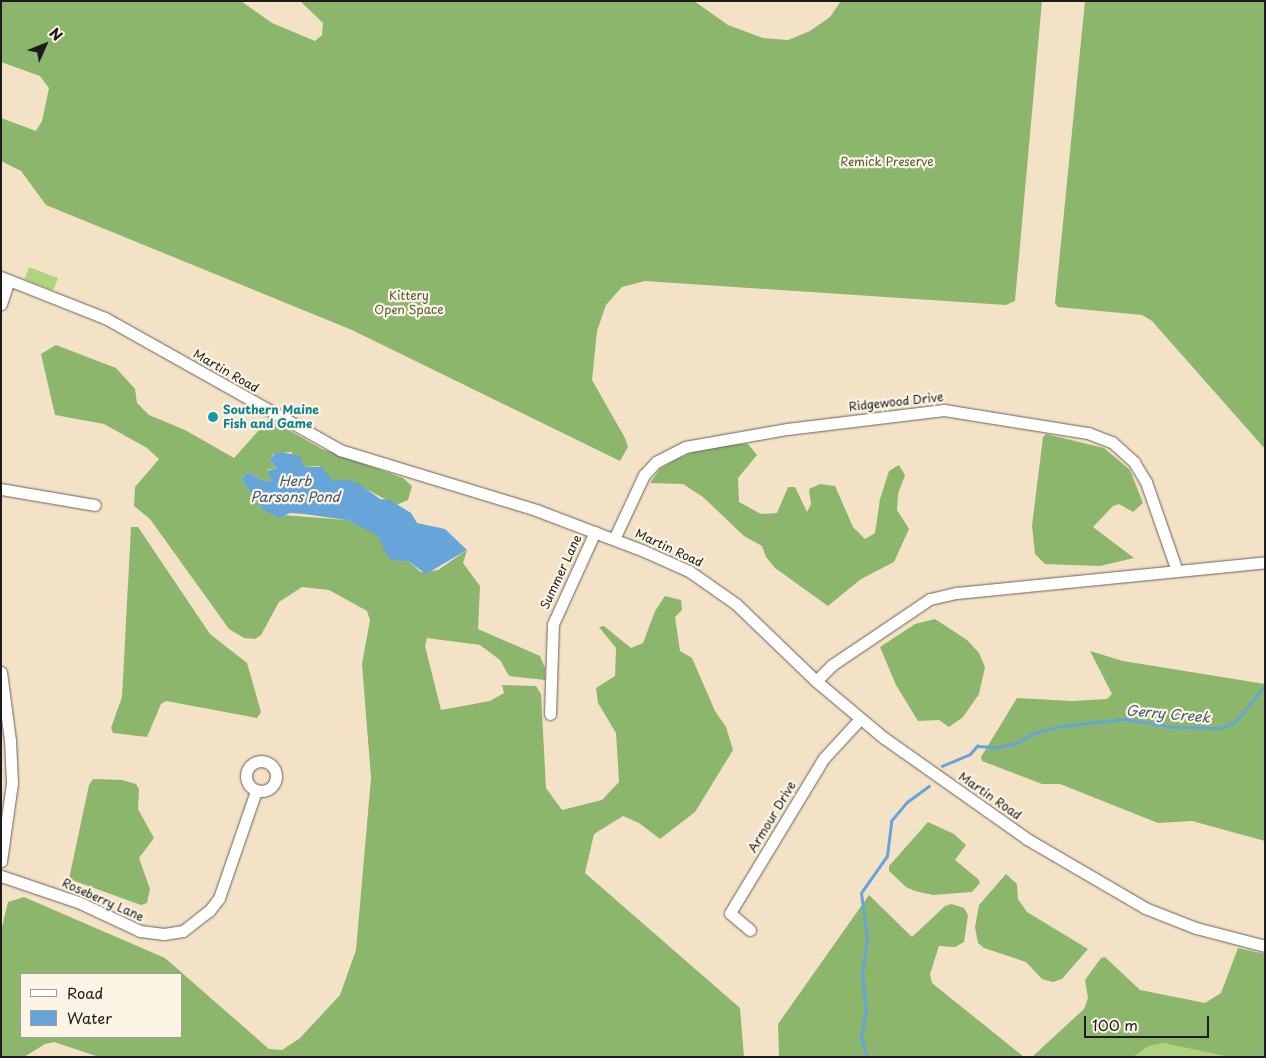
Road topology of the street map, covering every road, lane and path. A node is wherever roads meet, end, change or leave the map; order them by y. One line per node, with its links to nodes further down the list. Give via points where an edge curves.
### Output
1 (5, 279): 2 (street); 5 (street, Martin Road, via 106,318 340,450)
2 (1, 304)
3 (1, 489): 4 (street)
4 (95, 505)
5 (595, 532): 6 (street, Martin Road); 11 (street, Summer Lane, via 552,624)
6 (614, 538): 8 (street, Ridgewood Drive, via 644,475 664,457 685,447 794,428 944,410 1088,433 1112,442 1134,462 1146,482); 10 (street, Martin Road, via 657,556 715,587)
7 (1265, 562): 8 (street)
8 (1177, 571): 10 (street, via 957,593 930,599 832,664)
9 (2, 680): 14 (street, via 12,783)
10 (816, 681): 12 (street, Martin Road)
11 (550, 714)
12 (860, 719): 16 (street, Armour Drive, via 825,756 730,913); 17 (street, Martin Road, via 1027,839 1101,884 1163,916)
13 (256, 791): 15 (street, Roseberry Lane, via 219,898 210,912 183,931 149,934 78,902)
14 (1, 861)
15 (1, 876)
16 (750, 930)
17 (1265, 946)

